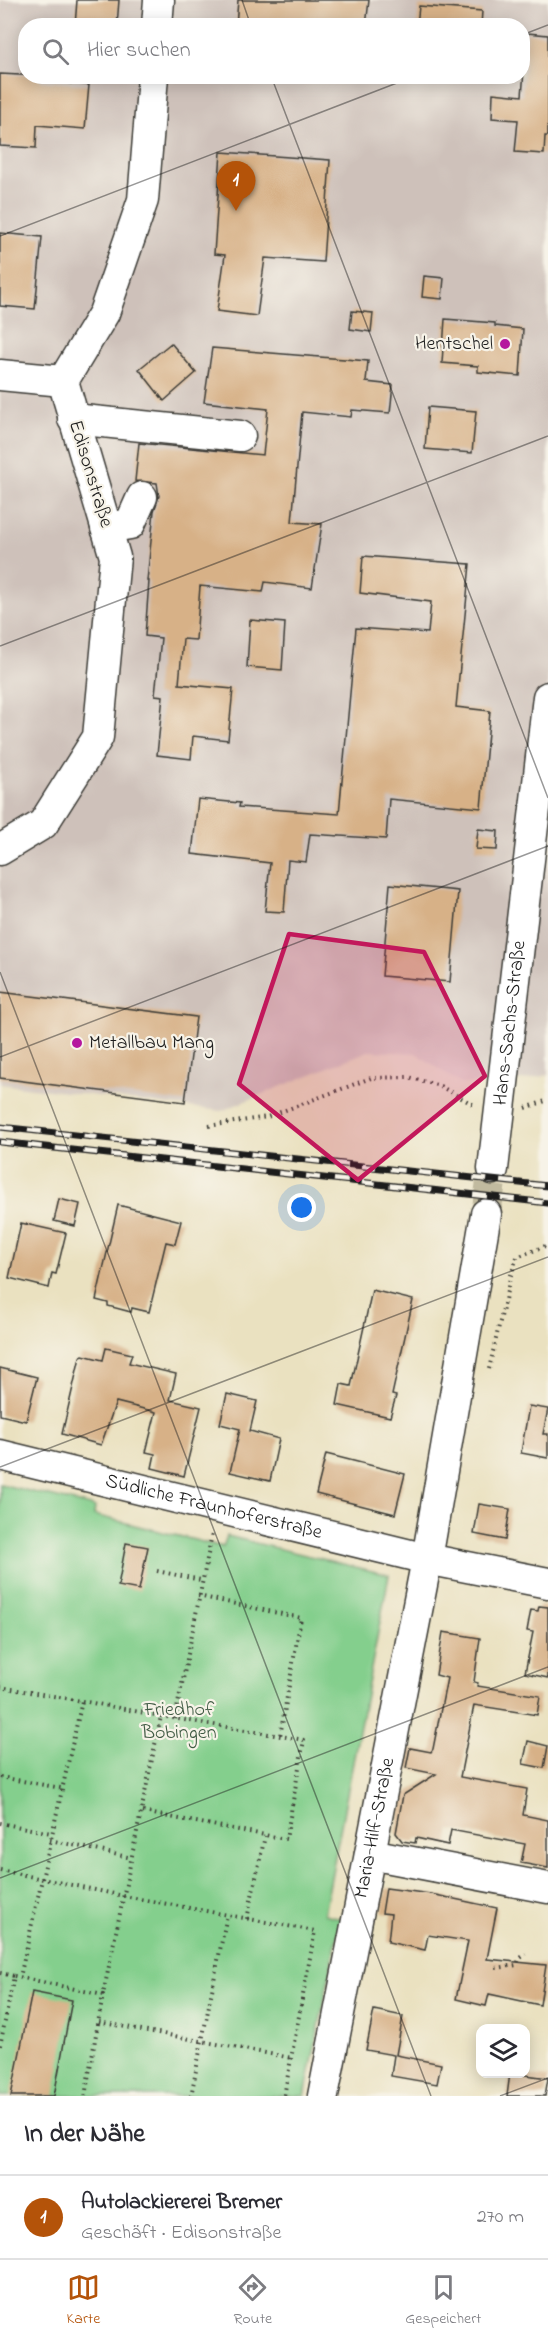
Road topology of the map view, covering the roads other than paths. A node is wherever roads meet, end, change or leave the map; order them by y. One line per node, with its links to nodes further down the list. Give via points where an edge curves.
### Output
1 (159, 0): 2 (street)
2 (158, 18)
3 (152, 84): 5 (street, via 143,200 104,314)
4 (0, 375): 5 (street)
5 (63, 381): 6 (street, Edisonstraße)
6 (73, 419): 7 (street); 9 (street, Edisonstraße)
7 (240, 436)
8 (142, 497): 9 (street, via 130,525)
9 (106, 528): 11 (street, Edisonstraße, via 115,557 98,737 43,824)
10 (548, 697): 12 (street, Hans-Sachs-Straße)
11 (0, 850)
12 (494, 1169)
13 (486, 1214): 15 (street)
14 (0, 1455): 15 (street, Südliche Fraunhoferstraße)
15 (427, 1559): 16 (street, Südliche Fraunhoferstraße); 17 (street, Maria-Hilf-Straße)
16 (548, 1582)
17 (370, 1854): 18 (street); 19 (street, Maria-Hilf-Straße)
18 (548, 1888)
19 (323, 2096)

